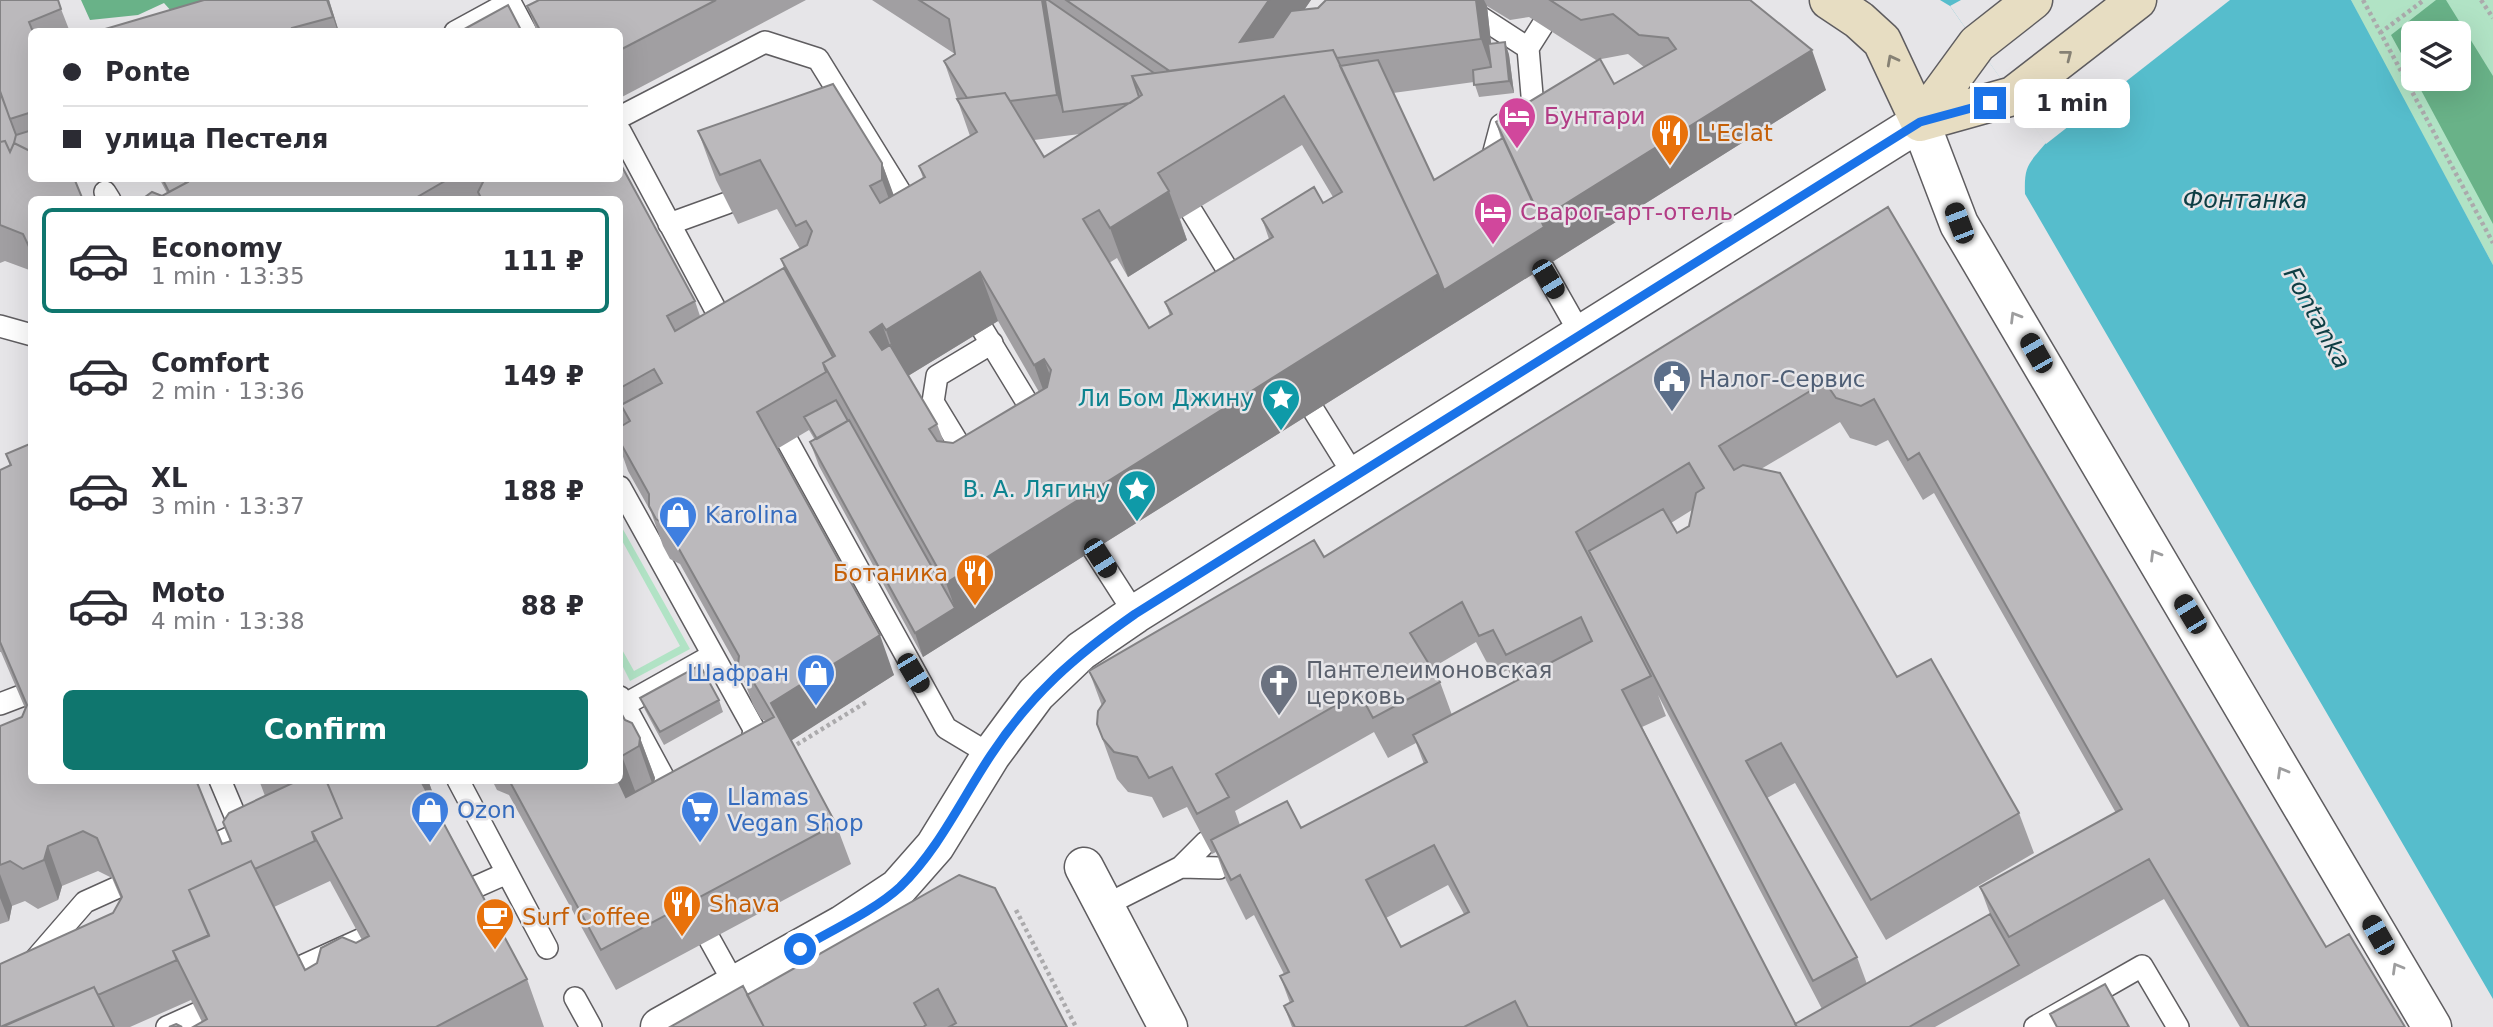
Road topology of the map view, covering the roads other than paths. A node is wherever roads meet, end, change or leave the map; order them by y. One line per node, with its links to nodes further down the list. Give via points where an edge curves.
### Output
1 (1454, 0): 8 (lane)
2 (1829, 0): 10 (main road, one-way to 2, via 1882,41)
3 (2033, 0): 10 (main road, via 1977,44)
4 (2137, 0): 10 (main road, one-way to 4, via 2013,96)
5 (1542, 26): 8 (lane)
6 (462, 28): 7 (lane, via 510,2)
7 (524, 28)
8 (1528, 48): 12 (lane, via 1533,107 1502,125 1492,159)
9 (623, 115): 16 (lane, via 765,42 818,59 869,151)
10 (1920, 122): 21 (street); 66 (street, one-way to 10, via 1959,223)
11 (623, 137): 15 (lane)
12 (1502, 180)
13 (727, 203): 15 (lane)
14 (1192, 212): 18 (lane)
15 (669, 224): 22 (lane)
16 (926, 236)
17 (1543, 268): 21 (lane)
18 (1252, 309)
19 (0, 326): 20 (lane)
20 (28, 334)
21 (1581, 335): 27 (street)
22 (735, 345)
23 (1314, 411): 27 (lane)
24 (788, 442): 36 (lane, via 946,728)
25 (1003, 443): 26 (lane, via 985,455 961,449 933,402 937,376 988,337 1039,422 1022,432)
26 (1028, 443)
27 (1355, 477): 30 (street)
28 (623, 492): 31 (lane)
29 (1094, 550): 30 (lane)
30 (1135, 614): 36 (street, via 1082,652 1036,694)
31 (713, 655): 33 (lane); 37 (lane, via 754,729 750,753)
32 (21, 696): 35 (lane)
33 (623, 700)
34 (623, 703): 41 (lane)
35 (0, 704)
36 (990, 755): 57 (street, via 935,846 898,888)
37 (728, 765)
38 (695, 783): 41 (lane)
39 (222, 784): 43 (lane, via 242,832)
40 (460, 784): 48 (lane)
41 (673, 795): 42 (lane)
42 (651, 808)
43 (220, 842)
44 (1206, 842): 46 (lane)
45 (1084, 867): 51 (street)
46 (1181, 867): 47 (lane); 51 (lane)
47 (1219, 868)
48 (507, 873): 50 (lane); 54 (lane)
49 (116, 888): 56 (lane, via 85,902)
50 (471, 889)
51 (1104, 906): 63 (street)
52 (362, 939): 55 (lane)
53 (710, 940): 57 (lane)
54 (547, 948)
55 (298, 968)
56 (15, 983)
57 (735, 985): 62 (street)
58 (575, 998): 61 (lane)
59 (198, 1013): 60 (lane)
60 (167, 1027)
61 (591, 1027)
62 (660, 1027)
63 (1168, 1027)
64 (2035, 1027): 65 (lane, via 2142,966)
65 (2178, 1027)
66 (2432, 1027)

